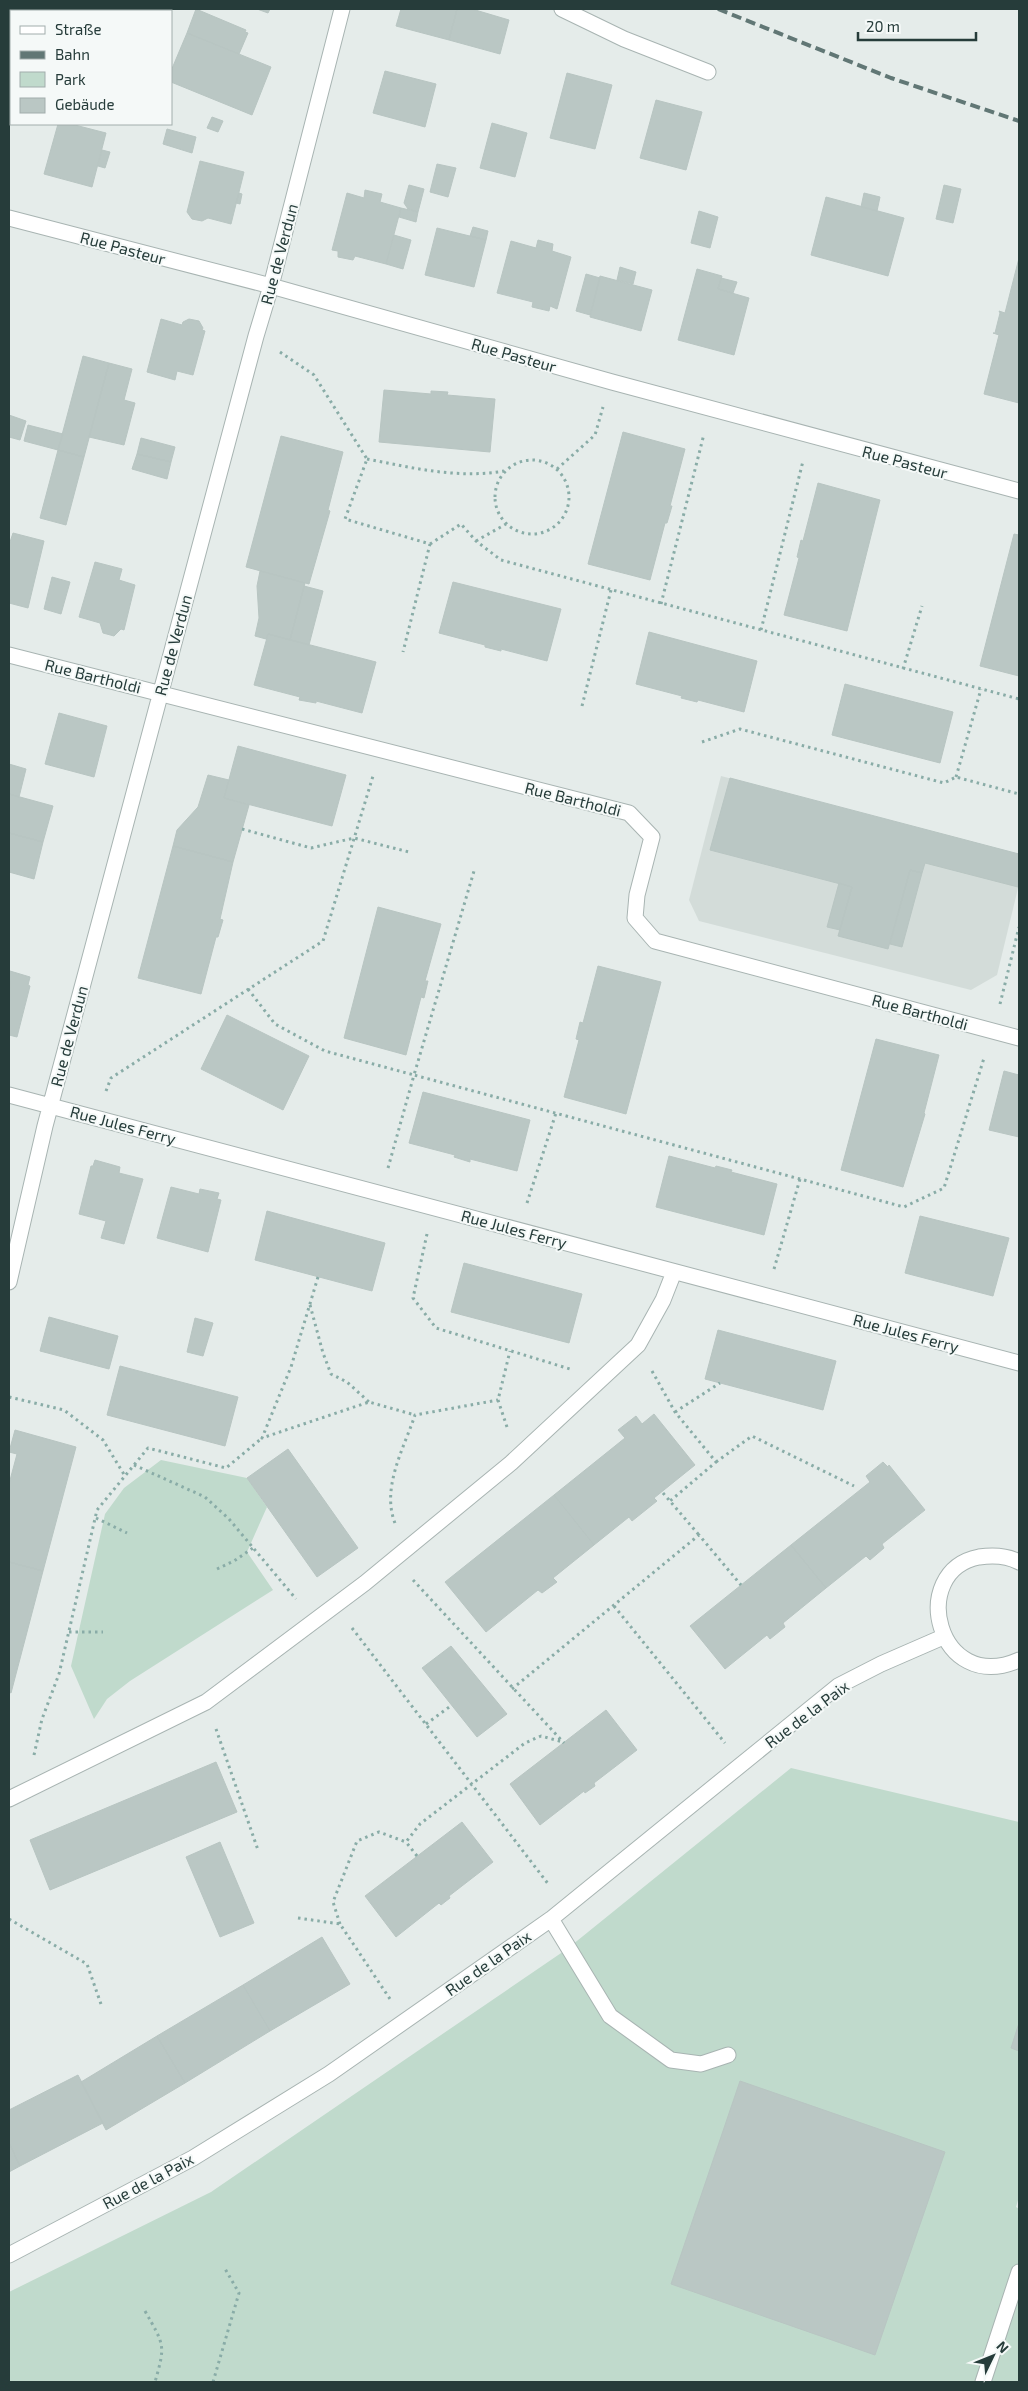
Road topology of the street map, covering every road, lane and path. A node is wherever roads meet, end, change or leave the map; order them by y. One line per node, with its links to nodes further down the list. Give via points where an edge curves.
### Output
1 (342, 9): 5 (street, Rue de Verdun)
2 (562, 9): 3 (street, via 624,39)
3 (708, 72)
4 (9, 218): 5 (street, Rue Pasteur)
5 (271, 286): 6 (street, Rue de Verdun); 7 (street, Rue Pasteur)
6 (256, 336): 10 (path, via 314,375); 25 (street, Rue de Verdun)
7 (612, 382): 8 (street, Rue Pasteur); 11 (path, via 595,435)
8 (710, 409): 9 (street, Rue Pasteur); 18 (path)
9 (809, 436): 13 (street, Rue Pasteur); 20 (path)
10 (367, 459): 12 (path, via 437,473 490,474); 16 (path, via 345,519)
11 (557, 469): 12 (path, via 530,459); 14 (path, via 566,481 569,495 567,510 560,522 548,531 533,534 519,532)
12 (504, 471): 14 (path, via 494,498)
13 (1019, 491)
14 (506, 524): 15 (path)
15 (476, 541): 16 (path, via 461,524); 17 (path, via 501,560)
16 (430, 544): 21 (path)
17 (611, 590): 18 (path); 27 (path)
18 (661, 604): 20 (path)
19 (922, 606): 23 (path)
20 (761, 630): 23 (path)
21 (403, 652)
22 (9, 655): 25 (street, Rue Bartholdi)
23 (904, 669): 24 (path)
24 (981, 689): 26 (path); 30 (path)
25 (160, 694): 29 (street, Rue Bartholdi); 43 (street, Rue de Verdun)
26 (1019, 699)
27 (582, 706)
28 (702, 742): 30 (path, via 740,729 944,782)
29 (382, 749): 33 (path); 39 (street, Rue Bartholdi, via 629,814 652,837 634,918 655,941)
30 (956, 776): 31 (path)
31 (1019, 794)
32 (242, 829): 33 (path, via 311,848)
33 (354, 838): 34 (path); 37 (path, via 323,940)
34 (409, 852)
35 (474, 871): 41 (path)
36 (1019, 927): 38 (path)
37 (248, 989): 41 (path, via 275,1024 325,1051); 45 (path, via 111,1078)
38 (998, 1010)
39 (1019, 1038)
40 (984, 1058): 46 (path, via 944,1188 904,1207)
41 (414, 1075): 44 (path); 47 (path)
42 (9, 1095): 43 (street, Rue Jules Ferry)
43 (50, 1106): 45 (street, Rue Jules Ferry); 52 (street, Rue de Verdun)
44 (556, 1113): 46 (path); 49 (path)
45 (97, 1119): 47 (street, Rue Jules Ferry)
46 (800, 1179): 53 (path)
47 (381, 1193): 48 (street, Rue Jules Ferry)
48 (433, 1207): 49 (street, Rue Jules Ferry); 56 (path, via 413,1298 436,1328)
49 (518, 1229): 50 (street, Rue Jules Ferry)
50 (674, 1272): 53 (street, Rue Jules Ferry); 55 (street)
51 (318, 1277): 54 (path)
52 (9, 1282)
53 (766, 1295): 57 (street, Rue Jules Ferry)
54 (310, 1303): 62 (path, via 332,1374 347,1382); 65 (path, via 291,1367)
55 (638, 1345): 58 (street); 63 (path)
56 (510, 1351): 58 (path); 61 (path)
57 (1019, 1363)
58 (602, 1379): 66 (street)
59 (720, 1383): 63 (path)
60 (9, 1397): 69 (path, via 64,1410 103,1440)
61 (498, 1400): 64 (path); 66 (path)
62 (369, 1402): 64 (path); 65 (path)
63 (675, 1412): 67 (path)
64 (415, 1415): 76 (path, via 390,1490 391,1513)
65 (262, 1438): 68 (path, via 226,1468 148,1448)
66 (517, 1457): 76 (street)
67 (716, 1462): 70 (path, via 752,1436); 72 (path)
68 (134, 1465): 69 (path); 77 (path, via 205,1497)
69 (125, 1476): 73 (path, via 98,1510)
70 (854, 1486)
71 (663, 1493): 72 (path)
72 (670, 1501): 75 (path)
73 (96, 1518): 74 (path); 85 (path)
74 (127, 1533)
75 (700, 1535): 81 (path); 83 (path)
76 (408, 1547): 78 (street)
77 (253, 1548): 80 (path); 84 (path)
78 (396, 1557): 82 (street); 89 (path)
79 (1019, 1562): 87 (street, via 992,1555 974,1558 957,1568 945,1582 938,1600 937,1619)
80 (217, 1569)
81 (741, 1585)
82 (335, 1606): 84 (street); 92 (path)
83 (614, 1606): 89 (path); 93 (path)
84 (315, 1621): 90 (street)
85 (69, 1632): 86 (path); 95 (path, via 59,1674 42,1719)
86 (103, 1632)
87 (943, 1637): 88 (street, via 955,1652 970,1662 988,1667 1007,1666); 93 (street, Rue de la Paix, via 838,1686)
88 (1019, 1660)
89 (512, 1689): 94 (path, via 564,1743 541,1736 525,1743)
90 (206, 1702): 95 (street); 98 (path)
91 (452, 1705): 92 (path)
92 (426, 1724): 94 (path)
93 (742, 1764): 100 (street, Rue de la Paix)
94 (472, 1784): 97 (path, via 420,1824); 100 (path)
95 (26, 1791): 96 (street)
96 (9, 1799)
97 (406, 1842): 99 (path); 104 (path, via 379,1832 357,1841 333,1902)
98 (258, 1850)
99 (417, 1856)
100 (566, 1906): 103 (street, Rue de la Paix)
101 (298, 1918): 104 (path)
102 (9, 1919): 105 (path, via 86,1964)
103 (551, 1919): 106 (street, Rue de la Paix); 107 (street, via 610,2016 671,2060 701,2064)
104 (340, 1924): 106 (path)
105 (102, 2007)
106 (405, 2021): 108 (street, Rue de la Paix, via 329,2074 193,2158)
107 (728, 2054)
108 (9, 2255)
109 (224, 2267): 113 (path, via 239,2293)
110 (1019, 2272): 114 (street)
111 (145, 2311): 112 (path, via 161,2339 163,2353)
112 (155, 2382)
113 (213, 2382)
114 (983, 2382)

